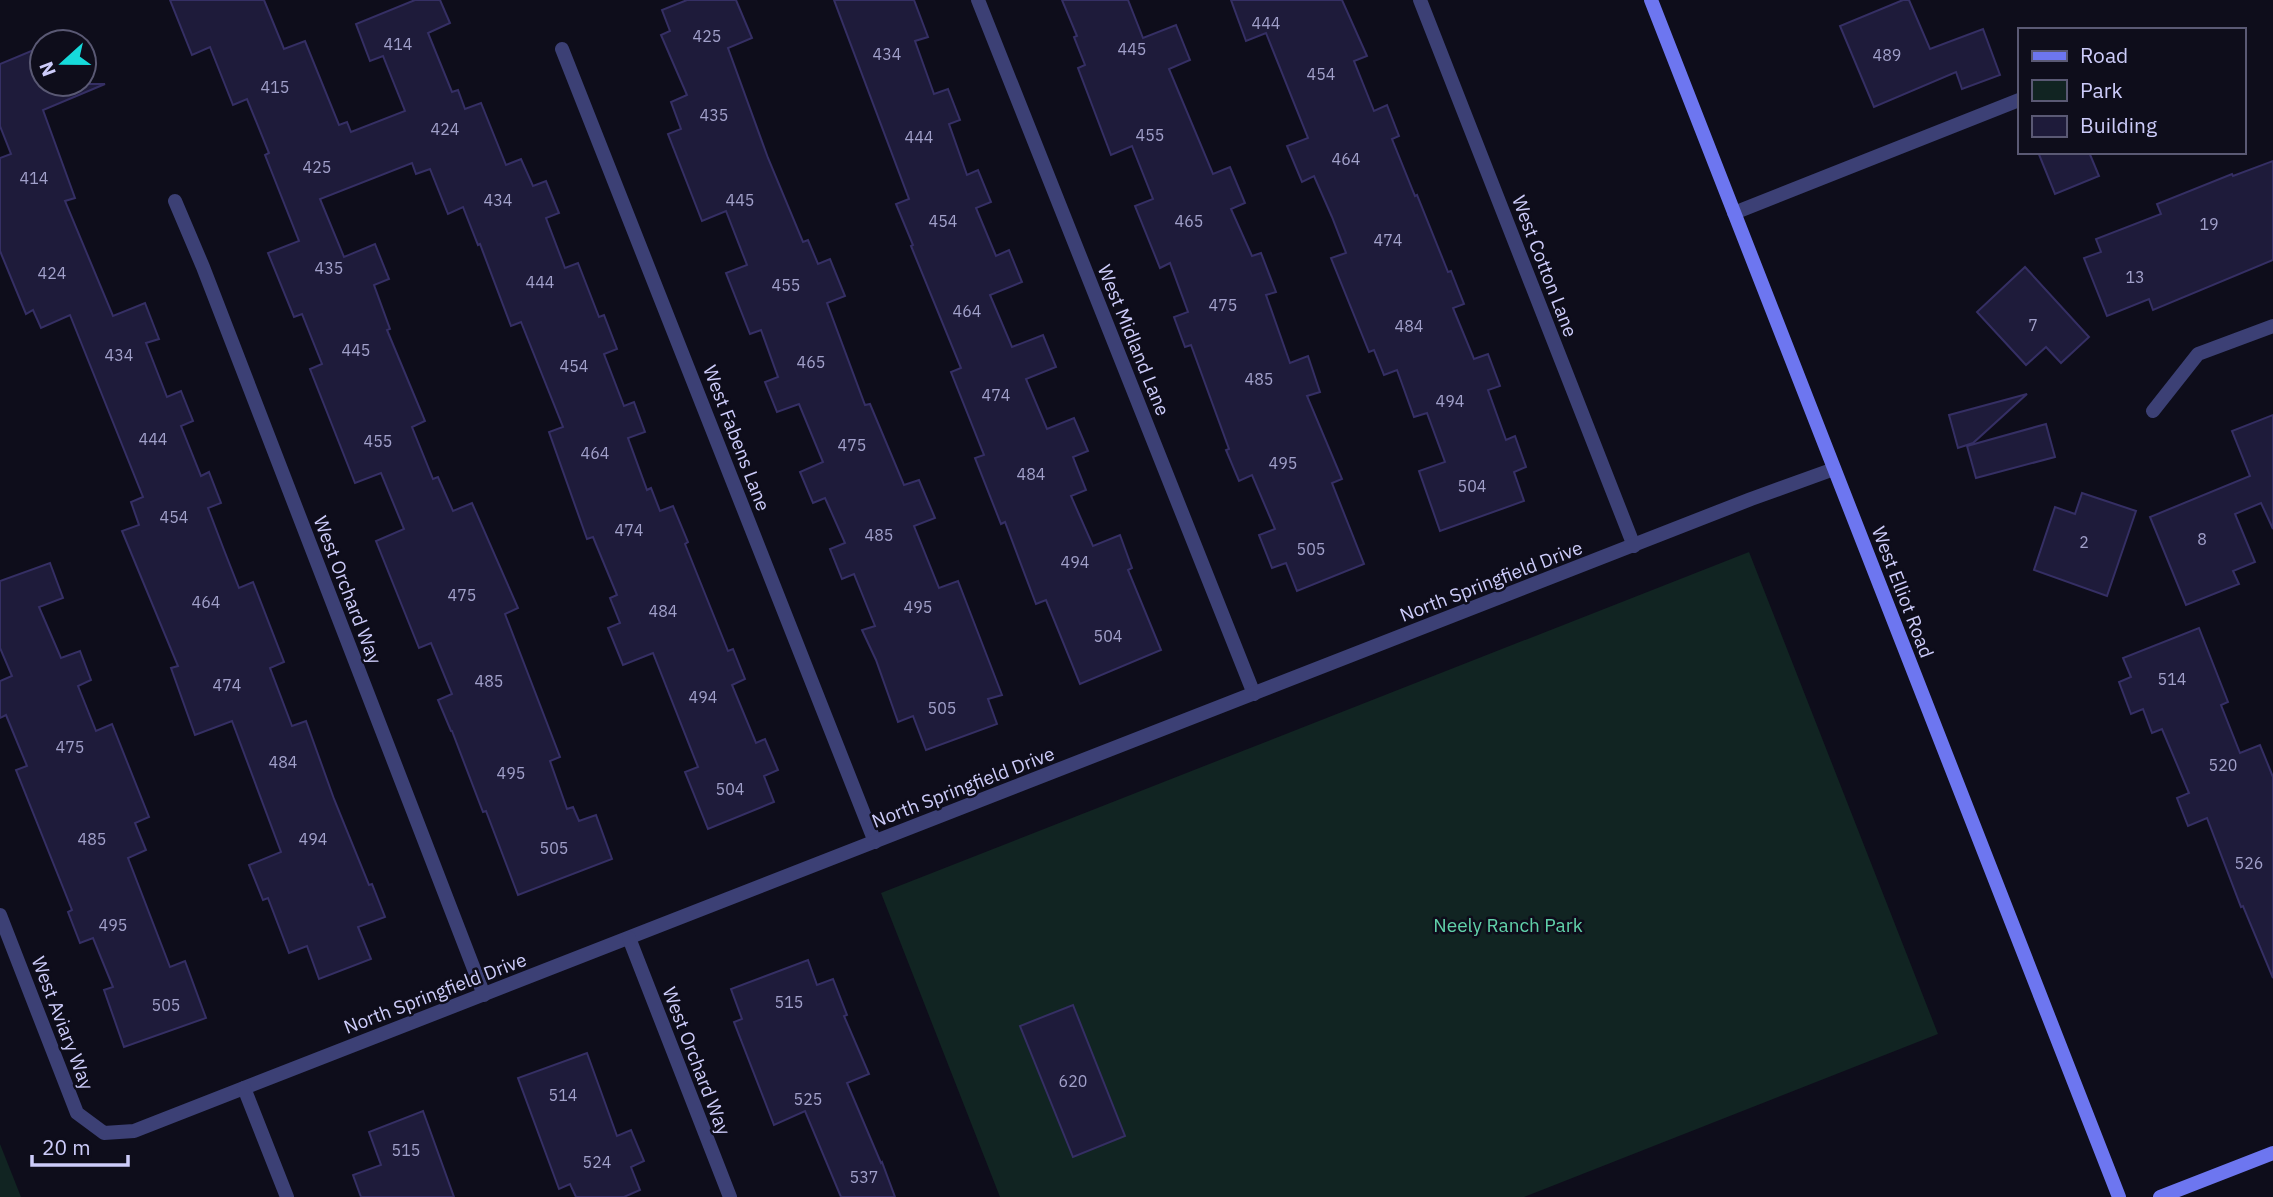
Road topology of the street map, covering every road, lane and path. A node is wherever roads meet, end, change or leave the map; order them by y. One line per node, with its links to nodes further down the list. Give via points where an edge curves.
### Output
1 (978, 0): 12 (street, West Midland Lane)
2 (1420, 0): 11 (street, West Cotton Lane)
3 (1654, 1): 7 (main road, West Elliot Road)
4 (562, 49): 13 (street, West Fabens Lane)
5 (2018, 100): 7 (street)
6 (175, 201): 16 (street, West Orchard Way)
7 (1734, 213): 10 (main road, West Elliot Road)
8 (2273, 326): 9 (street, via 2199,354)
9 (2153, 411)
10 (1834, 470): 11 (street, North Springfield Drive); 22 (main road, West Elliot Road)
11 (1634, 546): 12 (street, North Springfield Drive)
12 (1254, 694): 13 (street, North Springfield Drive)
13 (875, 842): 15 (street, North Springfield Drive)
14 (0, 915): 18 (street, West Aviary Way, via 77,1112)
15 (629, 938): 16 (street, North Springfield Drive); 21 (street, West Orchard Way)
16 (484, 995): 17 (street, North Springfield Drive)
17 (244, 1088): 18 (street, North Springfield Drive, via 134,1131); 20 (street)
18 (104, 1133)
19 (2273, 1153): 23 (main road)
20 (287, 1197)
21 (730, 1197)
22 (2119, 1197)
23 (2160, 1197)

